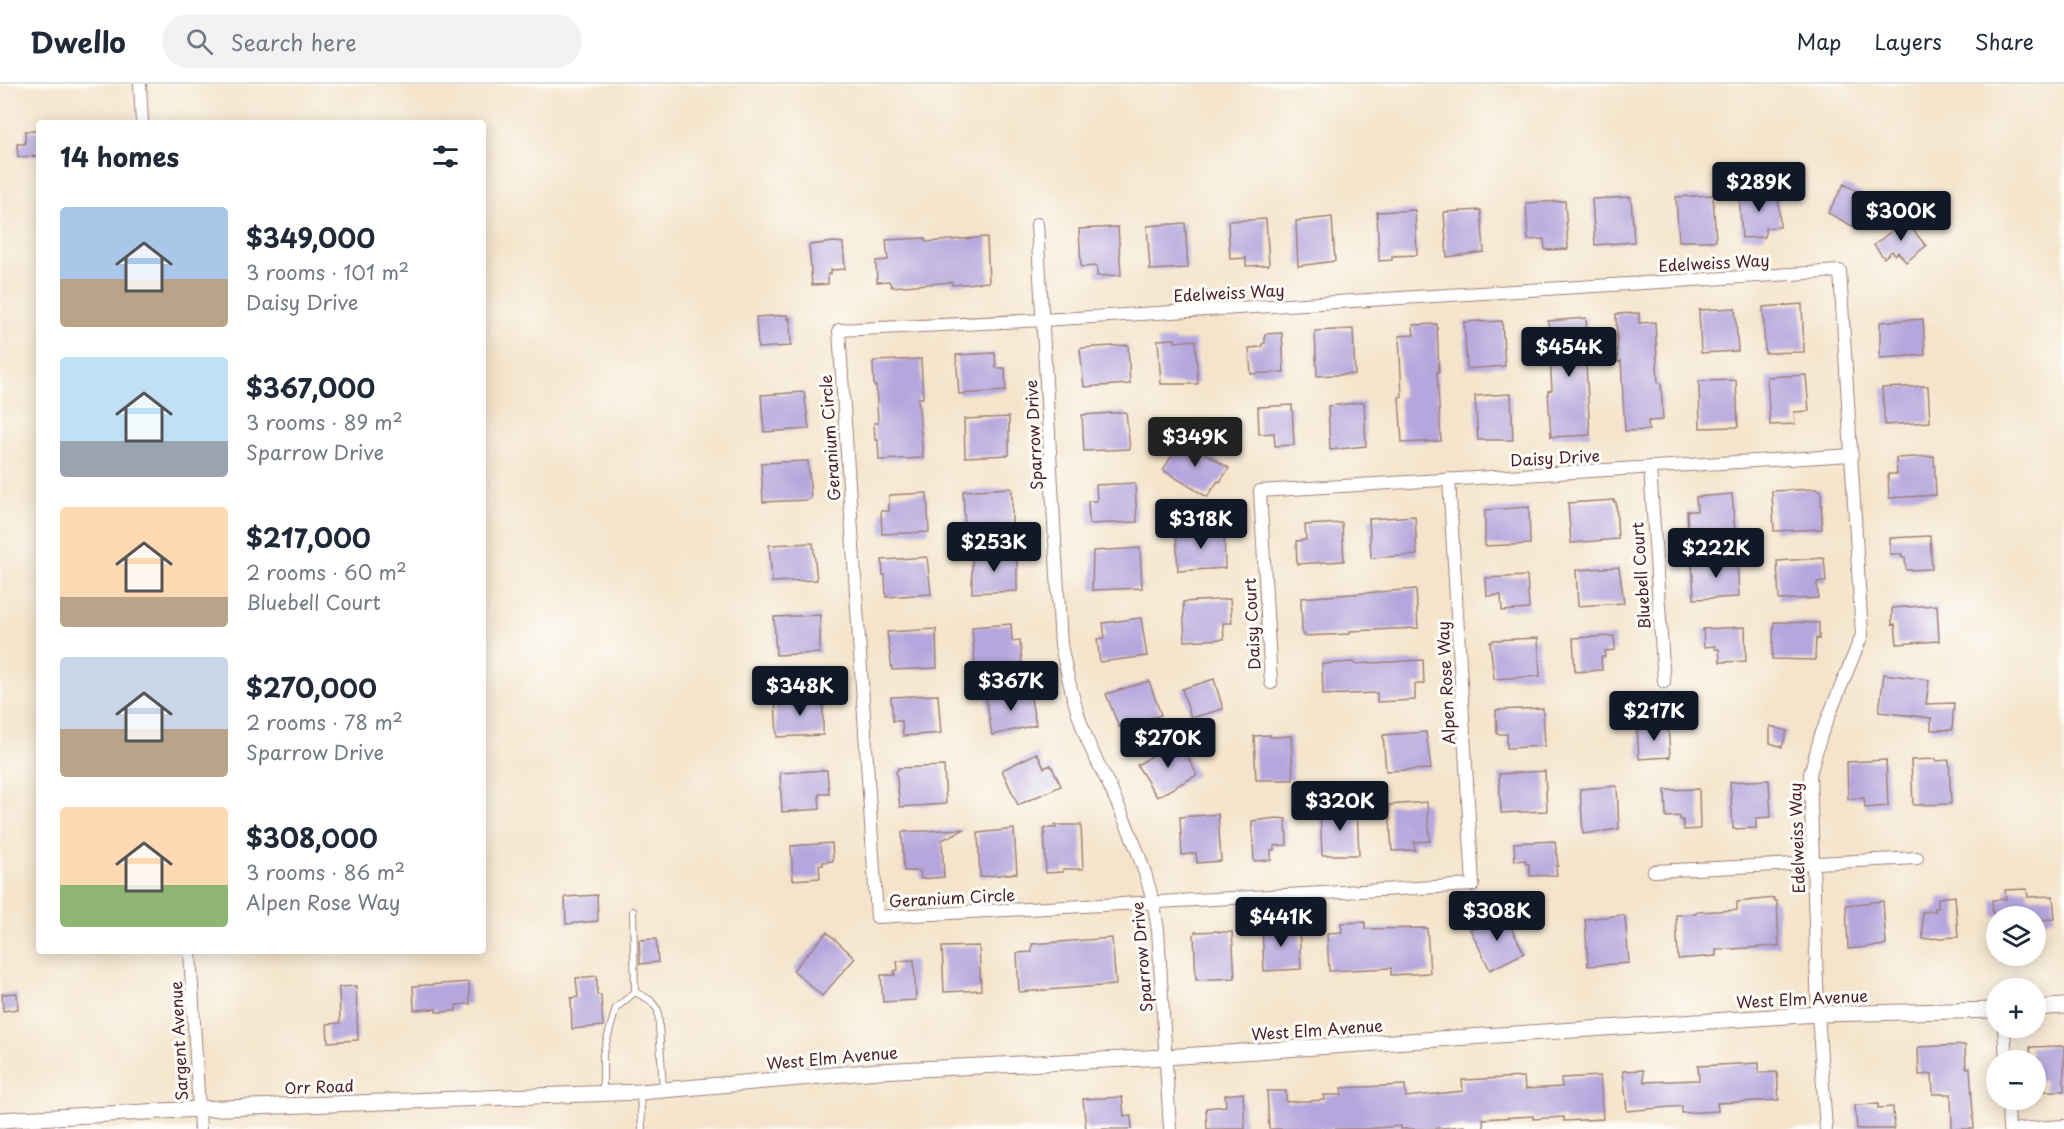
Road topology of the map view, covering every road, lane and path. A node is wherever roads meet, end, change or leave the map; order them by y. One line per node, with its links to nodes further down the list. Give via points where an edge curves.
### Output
1 (140, 84): 2 (street)
2 (142, 120)
3 (1037, 224): 4 (street, Sparrow Drive)
4 (1043, 320): 5 (street, Edelweiss Way); 6 (street, Edelweiss Way, via 1840,271); 16 (street, Sparrow Drive, via 1061,645 1085,735 1130,831)
5 (839, 330): 16 (street, Geranium Circle, via 877,917)
6 (1852, 455): 7 (street, Daisy Drive); 13 (street, Edelweiss Way, via 1862,635 1821,735 1810,774)
7 (1650, 467): 8 (street, Daisy Drive); 10 (street, Bluebell Court)
8 (1449, 479): 9 (street, Daisy Drive); 15 (street, Alpen Rose Way)
9 (1260, 491): 11 (street, Daisy Court)
10 (1664, 682)
11 (1271, 683)
12 (1917, 858): 13 (street)
13 (1813, 862): 14 (street); 23 (street, Edelweiss Way)
14 (1654, 871)
15 (1473, 885): 16 (street, Geranium Circle)
16 (1155, 903): 24 (street, Sparrow Drive)
17 (633, 911): 19 (lane)
18 (190, 954): 28 (street, Sargent Avenue)
19 (635, 992): 25 (lane, via 658,1010); 27 (lane, via 616,1008 603,1054)
20 (2064, 1006): 21 (street)
21 (2046, 1007)
22 (1986, 1010): 23 (street, West Elm Avenue)
23 (1818, 1014): 24 (street, West Elm Avenue); 35 (street, Edelweiss Way)
24 (1166, 1057): 25 (street, West Elm Avenue, via 878,1071); 34 (street, Sparrow Drive)
25 (663, 1090): 26 (street, West Elm Avenue)
26 (640, 1092): 27 (street, Orr Road); 33 (lane)
27 (603, 1093): 28 (street, Orr Road)
28 (199, 1109): 30 (street, Orr Road); 32 (street, Sargent Avenue)
29 (2008, 1110): 36 (street)
30 (0, 1120)
31 (2064, 1126): 37 (street)
32 (200, 1129)
33 (642, 1129)
34 (1170, 1129)
35 (1826, 1129)
36 (2009, 1129)
37 (2019, 1129)

